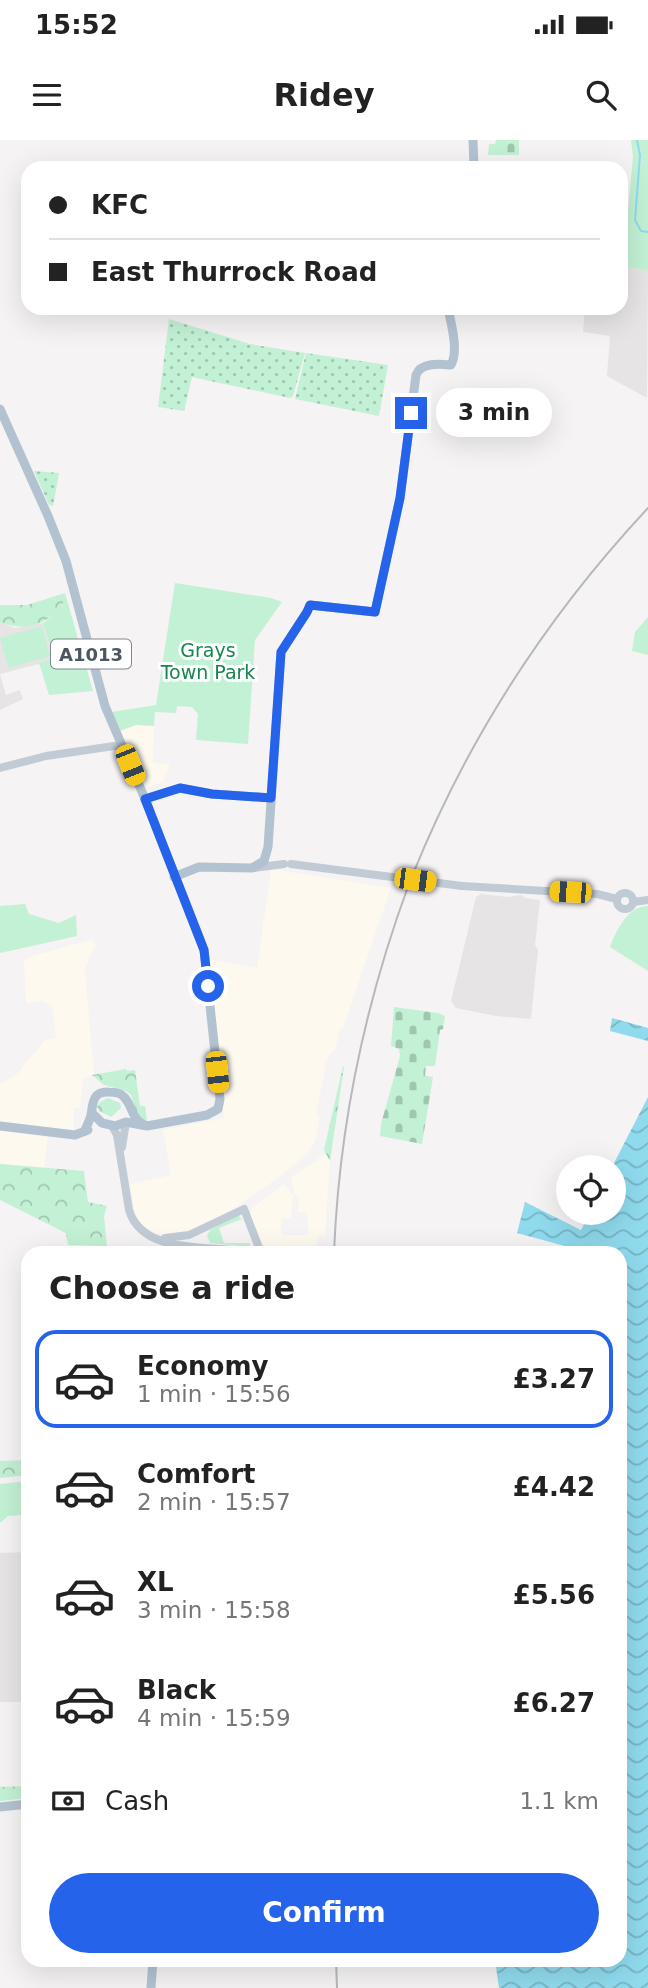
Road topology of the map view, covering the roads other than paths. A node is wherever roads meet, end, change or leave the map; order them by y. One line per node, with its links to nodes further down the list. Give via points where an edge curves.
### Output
1 (473, 140): 2 (main road)
2 (474, 161)
3 (449, 315): 7 (main road, via 454,362 423,366 415,374 400,498 375,612 310,605 281,652)
4 (0, 409): 5 (main road, A1013, via 66,561 101,693)
5 (121, 745): 6 (street); 8 (main road, A1013)
6 (0, 768)
7 (271, 798): 8 (main road, via 180,788); 9 (main road)
8 (145, 799): 12 (main road)
9 (268, 847): 10 (street, via 273,859); 11 (main road, via 264,861)
10 (288, 864): 11 (street); 13 (street, bridge, via 462,886 597,894 618,899 625,909 633,902)
11 (252, 868): 12 (main road, via 199,867)
12 (174, 877): 19 (main road, via 204,950 220,1098 218,1109 207,1115)
13 (648, 900)
14 (129, 1105): 15 (main road, via 121,1095 104,1092 93,1101); 16 (main road); 19 (main road, via 137,1122)
15 (92, 1113): 17 (main road); 20 (main road)
16 (126, 1122): 17 (main road); 19 (main road); 21 (street)
17 (107, 1125): 20 (main road); 22 (street, via 116,1132)
18 (0, 1126): 20 (main road, via 75,1135)
19 (146, 1126): 21 (street, via 130,1132)
20 (85, 1131)
21 (123, 1141): 22 (street)
22 (121, 1160): 24 (street, via 132,1219)
23 (204, 1228): 24 (street, via 180,1238); 25 (street, via 244,1209); 27 (street, via 203,1240)
24 (155, 1238): 26 (street)
25 (255, 1240): 28 (street); 29 (street)
26 (187, 1246)
27 (210, 1246)
28 (254, 1246)
29 (258, 1246)
30 (21, 1805): 31 (main road)
31 (0, 1807)
32 (152, 1967): 33 (main road)
33 (151, 1988)

